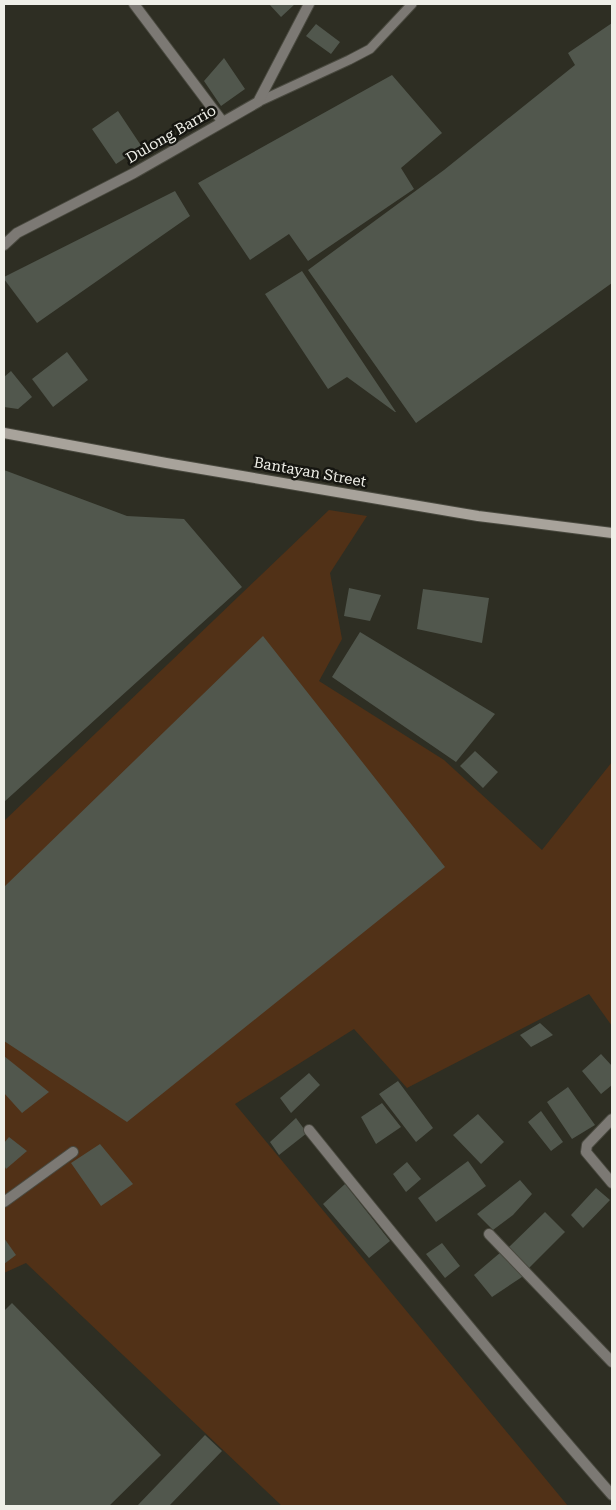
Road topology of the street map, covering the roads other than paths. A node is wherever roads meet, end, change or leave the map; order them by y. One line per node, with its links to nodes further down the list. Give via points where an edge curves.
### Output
1 (134, 4): 5 (street)
2 (308, 4): 4 (street)
3 (412, 4): 4 (lane, via 370,49)
4 (258, 102): 5 (street, Dulong Barrio)
5 (222, 121): 6 (street, Dulong Barrio, via 134,173 17,233)
6 (4, 244)
7 (4, 433): 8 (main road, Bantayan Street, via 166,464 478,516)
8 (612, 533)
9 (612, 1119): 12 (street, via 587,1145 586,1152)
10 (309, 1130): 16 (street, via 438,1290)
11 (73, 1152): 13 (street)
12 (612, 1184)
13 (4, 1202)
14 (489, 1234): 15 (street)
15 (612, 1362)
16 (612, 1495)

